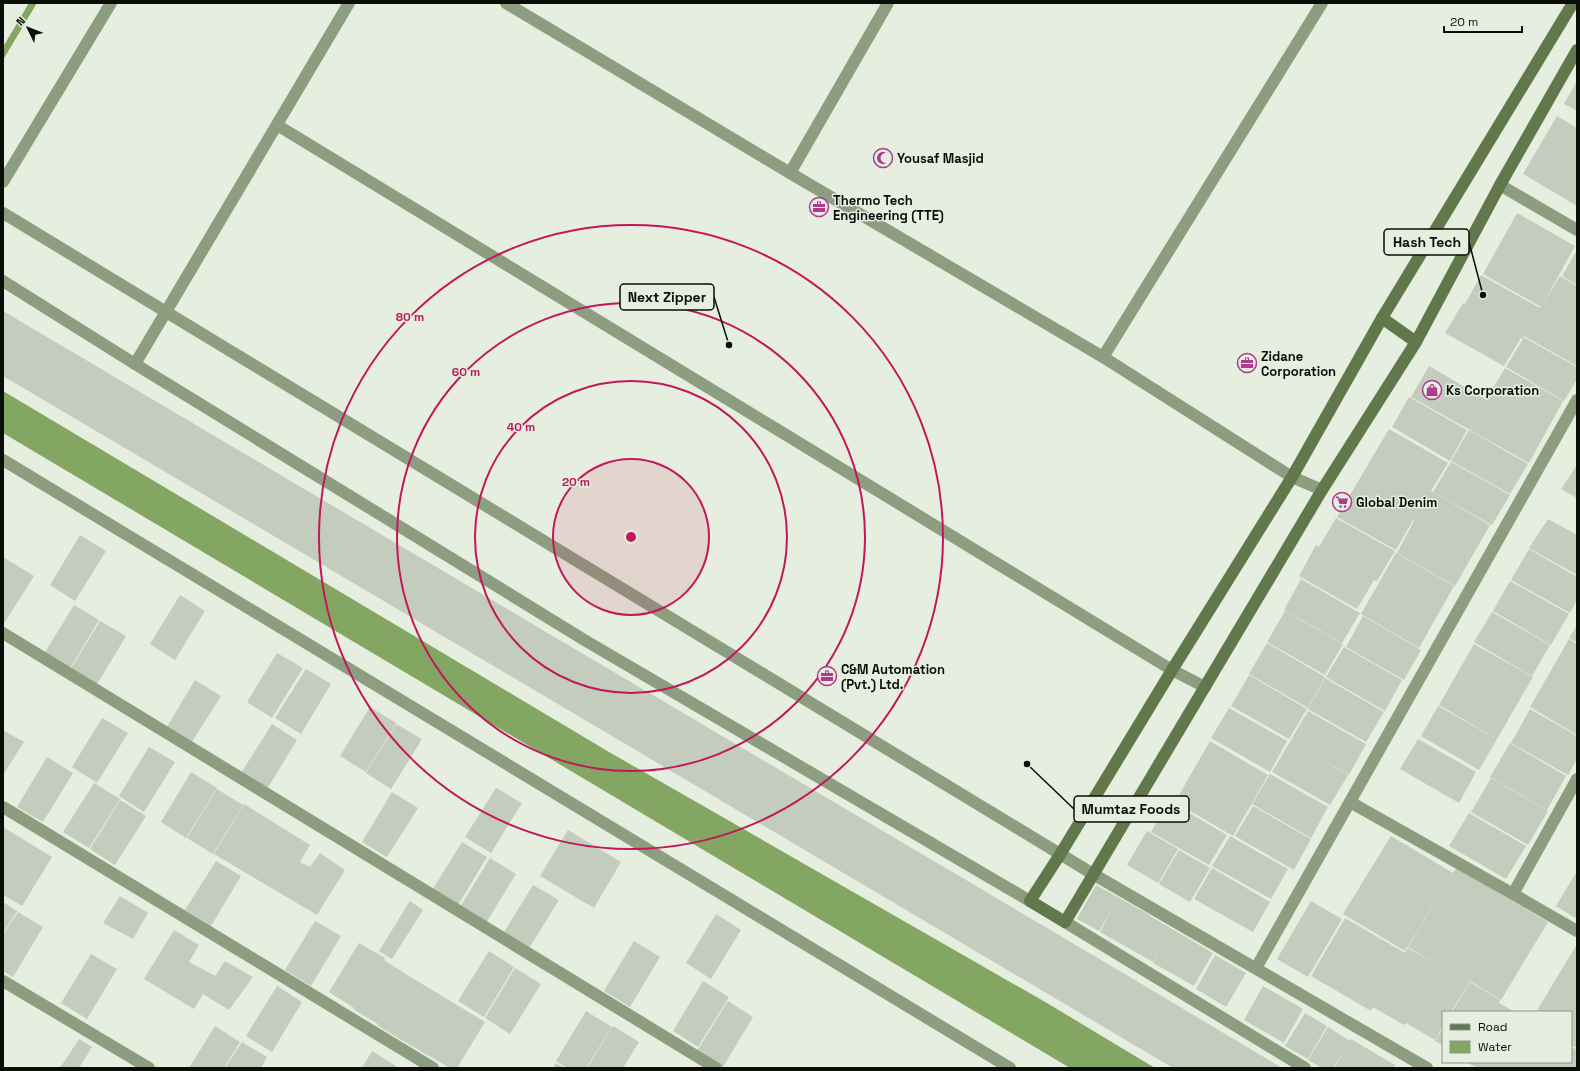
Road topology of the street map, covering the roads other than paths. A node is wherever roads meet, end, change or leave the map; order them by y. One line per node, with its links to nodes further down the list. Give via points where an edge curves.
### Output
1 (111, 3): 10 (street)
2 (349, 3): 8 (street)
3 (506, 3): 9 (street)
4 (888, 3): 9 (street)
5 (1322, 3): 18 (street)
6 (1573, 3): 16 (street)
7 (1577, 50): 11 (street)
8 (277, 125): 15 (street); 25 (street)
9 (790, 173): 18 (street)
10 (3, 182)
11 (1500, 185): 13 (street); 17 (street)
12 (3, 214): 15 (street)
13 (1577, 230)
14 (3, 281): 19 (street)
15 (166, 312): 19 (street); 30 (street)
16 (1382, 318): 17 (street); 22 (street)
17 (1416, 342): 23 (street)
18 (1103, 357): 22 (street)
19 (135, 364): 33 (street, via 586,641)
20 (1577, 400): 28 (street)
21 (3, 460): 41 (street)
22 (1292, 477): 23 (street); 25 (street)
23 (1322, 490): 26 (street)
24 (3, 633): 40 (street)
25 (1172, 670): 26 (street); 30 (street)
26 (1205, 687): 31 (street)
27 (1577, 778): 32 (street)
28 (1350, 802): 32 (street); 36 (street)
29 (3, 807): 39 (street)
30 (1061, 854): 31 (street); 33 (street)
31 (1093, 874): 34 (street); 36 (street)
32 (1513, 894): 35 (street)
33 (1030, 901): 34 (street)
34 (1065, 922): 42 (street)
35 (1577, 932)
36 (1256, 968): 43 (street)
37 (3, 981): 38 (street)
38 (149, 1068)
39 (433, 1068)
40 (716, 1068)
41 (1010, 1068)
42 (1305, 1068)
43 (1427, 1068)

